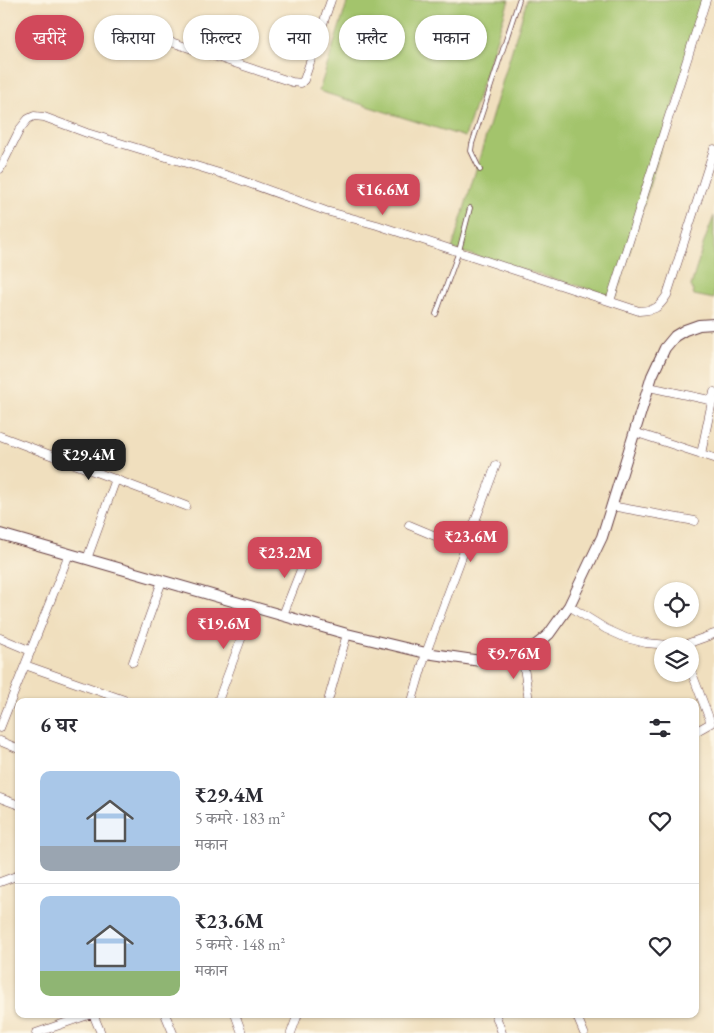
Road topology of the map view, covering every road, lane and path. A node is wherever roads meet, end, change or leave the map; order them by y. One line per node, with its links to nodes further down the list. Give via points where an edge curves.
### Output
1 (331, 0): 4 (street, via 301,83)
2 (519, 0): 7 (lane, via 472,144 471,151)
3 (706, 0): 10 (street)
4 (173, 42)
5 (714, 149): 10 (street, via 668,295 653,310 639,311)
6 (0, 169): 9 (street, via 20,129 34,116 44,117)
7 (480, 170)
8 (470, 208): 9 (lane)
9 (458, 252): 10 (street); 11 (lane)
10 (610, 300)
11 (436, 314)
12 (714, 324): 13 (street, via 692,328 676,336 665,348)
13 (648, 387): 15 (street); 16 (street)
14 (714, 392): 15 (street)
15 (713, 401): 18 (street)
16 (634, 432): 18 (street); 23 (street)
17 (0, 436): 21 (street)
18 (701, 454): 19 (street)
19 (714, 458)
20 (496, 465): 27 (street)
21 (116, 479): 22 (street); 30 (street)
22 (186, 506)
23 (611, 506): 24 (street); 32 (street, via 602,537)
24 (695, 521)
25 (409, 525): 27 (street)
26 (0, 534): 29 (street)
27 (464, 548): 39 (street)
28 (308, 552): 34 (street)
29 (69, 554): 30 (street); 38 (street)
30 (87, 559): 31 (street)
31 (162, 581): 33 (street); 41 (street)
32 (569, 606): 36 (street, via 606,629 646,643 681,646); 40 (street, via 549,634)
33 (252, 607): 34 (street); 45 (street)
34 (284, 615): 35 (street)
35 (347, 634): 39 (street); 46 (street)
36 (714, 634)
37 (0, 638): 38 (street)
38 (31, 650): 42 (street)
39 (426, 654): 40 (street, via 494,663); 47 (street)
40 (522, 654): 48 (street)
41 (133, 662)
42 (25, 665): 44 (street); 49 (street)
43 (695, 682): 51 (street, via 711,723)
44 (118, 698)
45 (219, 698)
46 (329, 698)
47 (413, 698)
48 (529, 698)
49 (4, 707): 50 (street)
50 (0, 728)
51 (699, 730)
52 (0, 741): 53 (street)
53 (15, 747)
54 (0, 798): 55 (street)
55 (15, 804)
56 (15, 876): 57 (street)
57 (0, 882)
58 (80, 1018): 65 (street)
59 (94, 1018): 66 (street)
60 (167, 1018): 67 (street)
61 (236, 1018): 68 (street)
62 (297, 1018): 69 (street)
63 (497, 1018): 70 (street)
64 (578, 1018): 71 (street)
65 (36, 1033)
66 (101, 1033)
67 (173, 1033)
68 (242, 1033)
69 (291, 1033)
70 (502, 1033)
71 (584, 1033)

